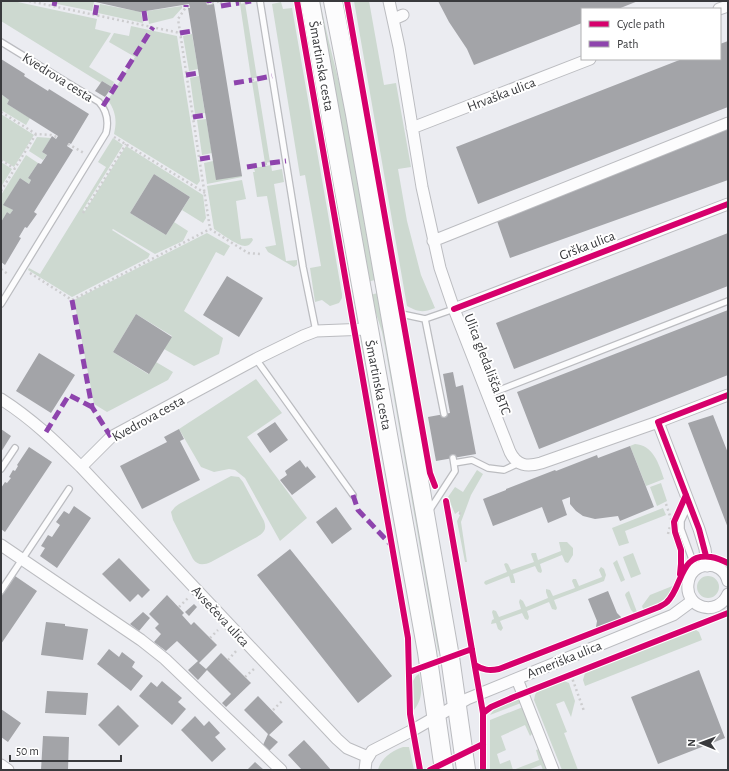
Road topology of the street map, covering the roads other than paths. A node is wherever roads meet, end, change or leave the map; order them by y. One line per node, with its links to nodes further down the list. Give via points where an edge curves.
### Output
1 (260, 1): 17 (lane, via 303,267)
2 (310, 1): 16 (main road, Šmartinska cesta)
3 (333, 1): 14 (main road, Šmartinska cesta)
4 (390, 1): 8 (street, Ulica gledališča BTC, via 398,17)
5 (1, 42): 12 (lane, Kvedrova cesta, via 99,102 107,116 108,126)
6 (587, 60): 8 (street, Hrvaška ulica)
7 (728, 123): 10 (street)
8 (412, 128): 10 (street, Ulica gledališča BTC)
9 (728, 204): 13 (street, Grška ulica)
10 (433, 241): 13 (street, Ulica gledališča BTC)
11 (728, 301): 19 (lane)
12 (1, 304)
13 (454, 309): 15 (lane); 19 (street, Ulica gledališča BTC)
14 (389, 311): 15 (lane); 31 (main road, Šmartinska cesta)
15 (424, 319): 22 (lane)
16 (368, 329): 17 (street, Kvedrova cesta); 42 (main road, Šmartinska cesta, via 427,652)
17 (316, 331): 18 (street, Kvedrova cesta)
18 (256, 359): 26 (street, Kvedrova cesta, via 111,436); 29 (lane)
19 (487, 395): 25 (street, Ulica gledališča BTC, via 510,452)
20 (728, 395): 23 (street)
21 (1, 399): 26 (street, via 46,432)
22 (444, 414)
23 (658, 422): 25 (street, via 537,464); 30 (street)
24 (15, 448): 27 (lane)
25 (519, 463): 31 (lane, via 504,470 488,468 472,460 453,461 455,471)
26 (81, 467): 43 (street, Avsečeva ulica, via 337,739 347,748)
27 (1, 469)
28 (69, 489): 33 (lane)
29 (353, 495)
30 (688, 499): 34 (street, via 705,549); 35 (lane, via 681,529)
31 (425, 518): 41 (main road, Šmartinska cesta)
32 (1, 545): 33 (street)
33 (22, 559): 37 (lane); 46 (street, via 165,659)
34 (706, 566): 35 (street); 36 (street, via 720,568)
35 (696, 570): 39 (street, via 687,586)
36 (728, 581)
37 (1, 591)
38 (728, 594): 39 (street, via 722,603 713,607 703,607)
39 (692, 601): 40 (street, Ameriška ulica, via 673,615)
40 (517, 679): 41 (street, Ameriška ulica); 50 (street)
41 (456, 705): 42 (street, Ameriška ulica); 49 (main road, Šmartinska cesta)
42 (436, 717): 43 (street, Ameriška ulica, via 378,747); 48 (main road, Šmartinska cesta)
43 (368, 757): 47 (street)
44 (1, 765): 45 (street)
45 (8, 770)
46 (281, 770)
47 (366, 770)
48 (444, 770)
49 (466, 770)
50 (553, 770)

